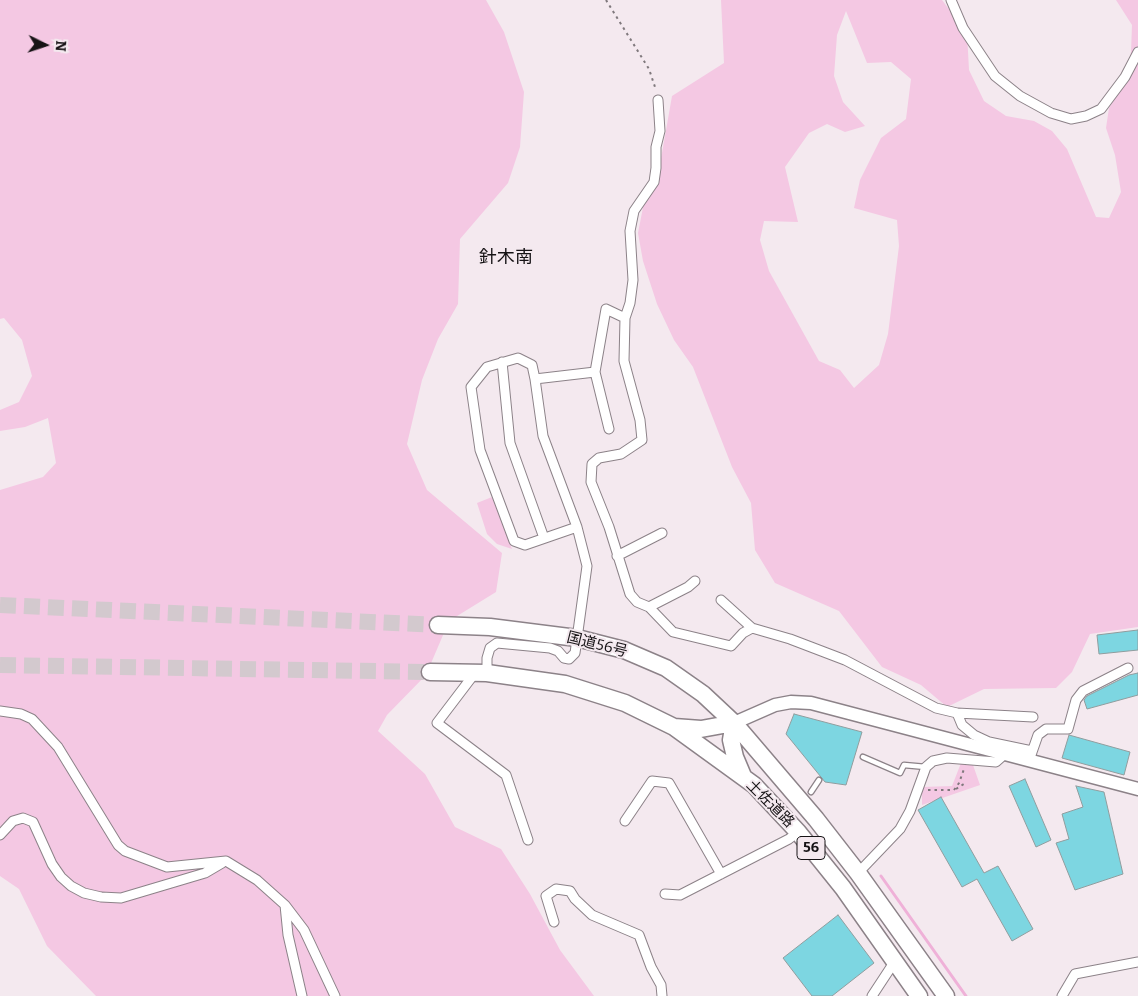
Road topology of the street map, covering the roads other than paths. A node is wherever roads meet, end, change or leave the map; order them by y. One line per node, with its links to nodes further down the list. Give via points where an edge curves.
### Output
1 (951, 0): 2 (street, via 963,28 995,76 1020,96 1057,115 1070,118 1101,110)
2 (1138, 52)
3 (658, 100): 4 (street, via 660,131 654,182 634,211 630,231 633,280)
4 (625, 318): 6 (street, via 606,309); 12 (street, via 624,361 642,440 622,454 599,458 592,464 591,482)
5 (502, 362): 7 (street, via 518,358 532,365); 11 (street, via 510,443); 11 (street, via 487,367 471,386 480,450 514,541 525,545)
6 (595, 372): 7 (street); 8 (street)
7 (535, 379): 9 (street, via 543,436)
8 (609, 429)
9 (577, 527): 11 (street); 18 (street, via 587,566)
10 (662, 533): 12 (street)
11 (544, 538)
12 (617, 556): 15 (street, via 630,594 637,602)
13 (695, 581): 15 (street)
14 (721, 600): 17 (street)
15 (649, 607): 17 (street, via 673,632 731,646)
16 (438, 625): 18 (highway, 国道56号 / 56, via 490,627)
17 (752, 628): 23 (street, via 812,646 936,708)
18 (577, 638): 21 (street, via 575,652 569,659 550,648 497,643 490,648); 25 (highway, 国道56号 / 56, via 624,650 666,668 703,694)
19 (1128, 668): 28 (street, via 1083,691 1076,700 1068,728 1046,729 1038,735)
20 (430, 672): 21 (highway, 56)
21 (481, 673): 26 (highway, 56, via 565,684 625,703); 38 (street, via 437,723 506,776)
22 (0, 711): 39 (street, via 32,719 58,747 124,850 167,867)
23 (956, 713): 24 (street); 28 (street, via 962,725 974,735)
24 (1033, 717)
25 (734, 723): 26 (highway, via 702,729); 27 (street, via 775,705 811,703); 31 (highway, via 731,740); 40 (highway, 土佐道路 / 56)
26 (674, 727): 31 (highway, 土佐道路 / 56)
27 (1005, 754): 28 (street); 30 (street, via 996,762 947,758 933,761)
28 (1031, 756): 33 (street)
29 (863, 757): 30 (lane, via 900,773 904,765)
30 (926, 767): 40 (street, via 900,829)
31 (744, 777): 36 (highway, 土佐道路 / 56)
32 (819, 780): 34 (lane)
33 (1138, 789)
34 (811, 792)
35 (625, 821): 41 (street, via 652,781 669,783)
36 (798, 832): 41 (street); 45 (highway, 土佐道路 / 56, via 844,888)
37 (0, 835): 39 (street, via 14,821 23,818 33,822 61,877 84,893 101,896 121,898 205,873)
38 (528, 840)
39 (226, 861): 43 (street, via 257,880)
40 (858, 872): 52 (highway, 土佐道路 / 56)
41 (721, 874): 42 (street, via 680,895)
42 (665, 894)
43 (285, 905): 47 (street, via 288,935); 48 (street, via 304,930)
44 (554, 922): 49 (street, via 546,896 556,889 570,891 592,915 639,935 661,985)
45 (895, 961): 50 (street); 51 (highway, 土佐道路 / 56)
46 (1138, 962): 53 (street, via 1075,974)
47 (302, 996)
48 (335, 996)
49 (662, 996)
50 (872, 996)
51 (919, 996)
52 (946, 996)
53 (1062, 996)

